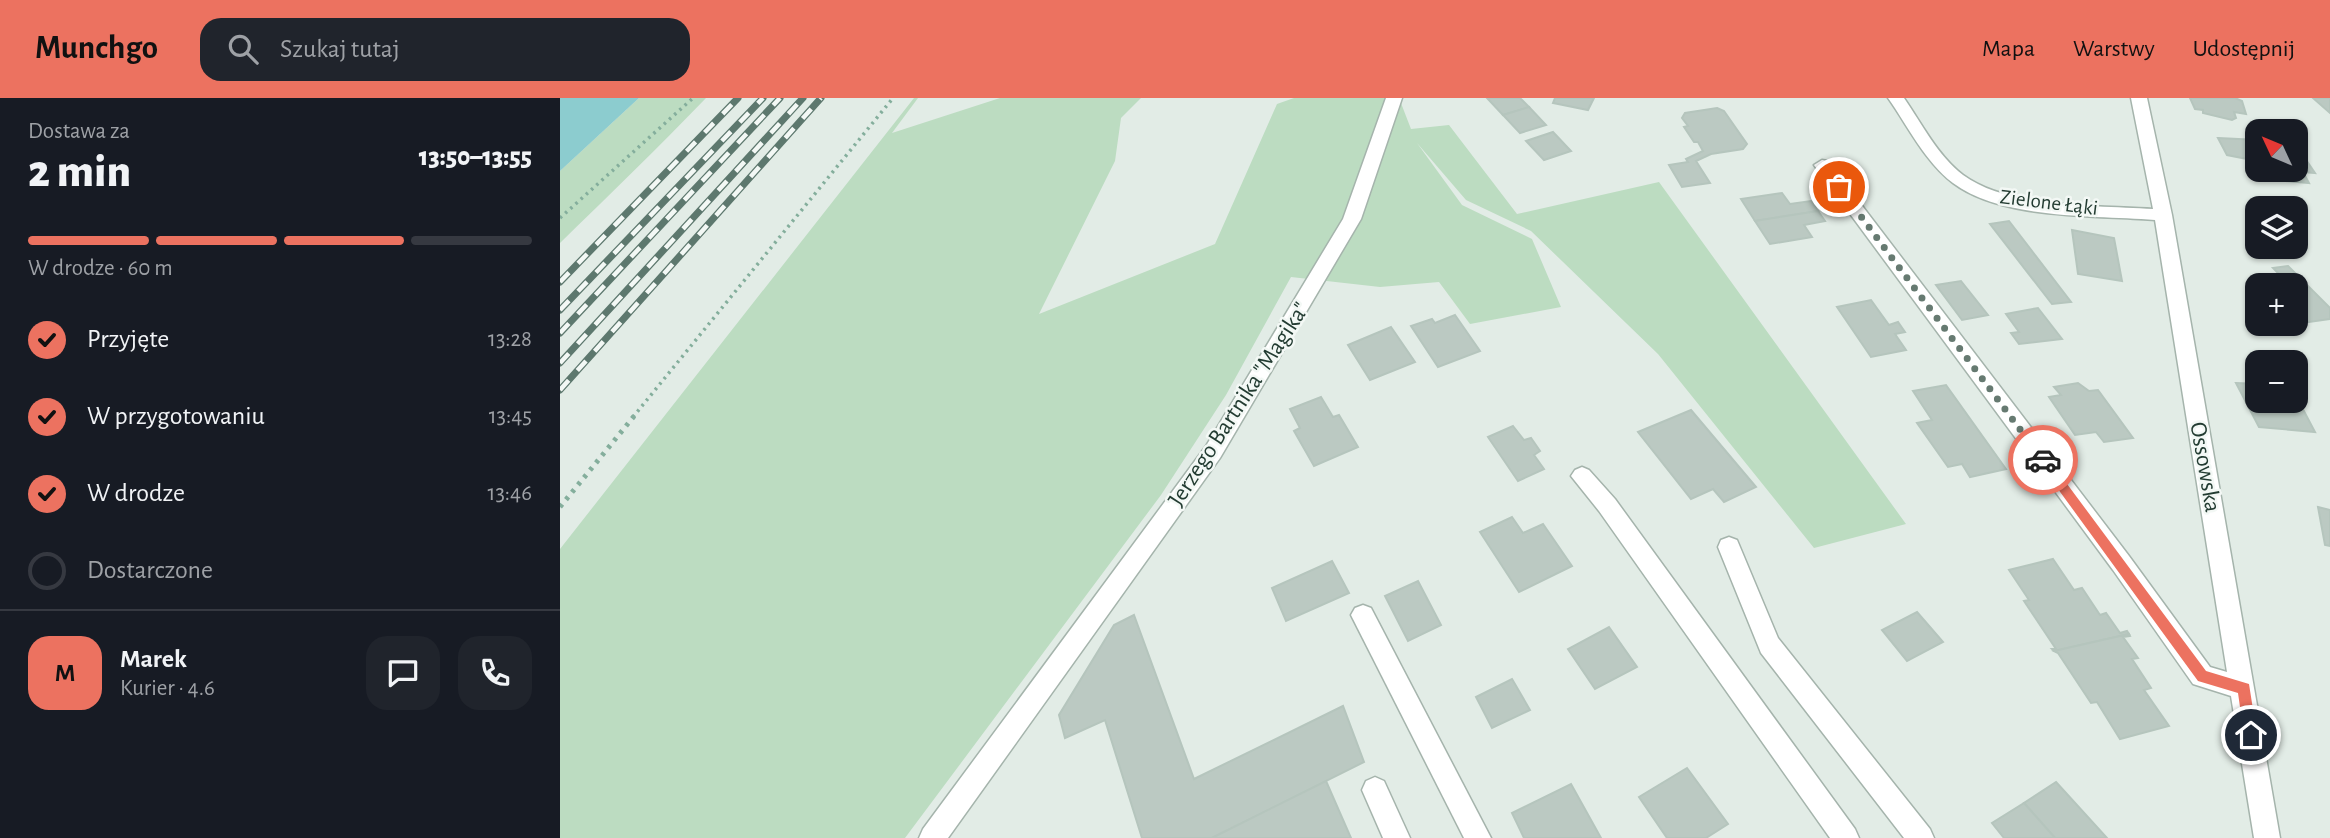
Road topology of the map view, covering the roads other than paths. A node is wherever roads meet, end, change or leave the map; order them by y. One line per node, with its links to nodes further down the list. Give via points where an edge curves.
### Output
1 (1394, 98): 11 (street, Jerzego Bartnika "Magika", via 1352,219 1213,452)
2 (1896, 98): 5 (street, Zielone Łąki, via 1958,179 1981,192 2020,203)
3 (2138, 98): 5 (street, Ossowska)
4 (1822, 165): 9 (street, via 2202,676)
5 (2163, 215): 9 (street, Ossowska)
6 (1582, 476): 14 (street)
7 (1729, 547): 15 (street, via 1769,645)
8 (1363, 615): 13 (street)
9 (2244, 688): 16 (street, Ossowska)
10 (1375, 790): 12 (street)
11 (932, 838)
12 (1397, 838)
13 (1478, 838)
14 (1846, 838)
15 (1921, 838)
16 (2267, 838)

